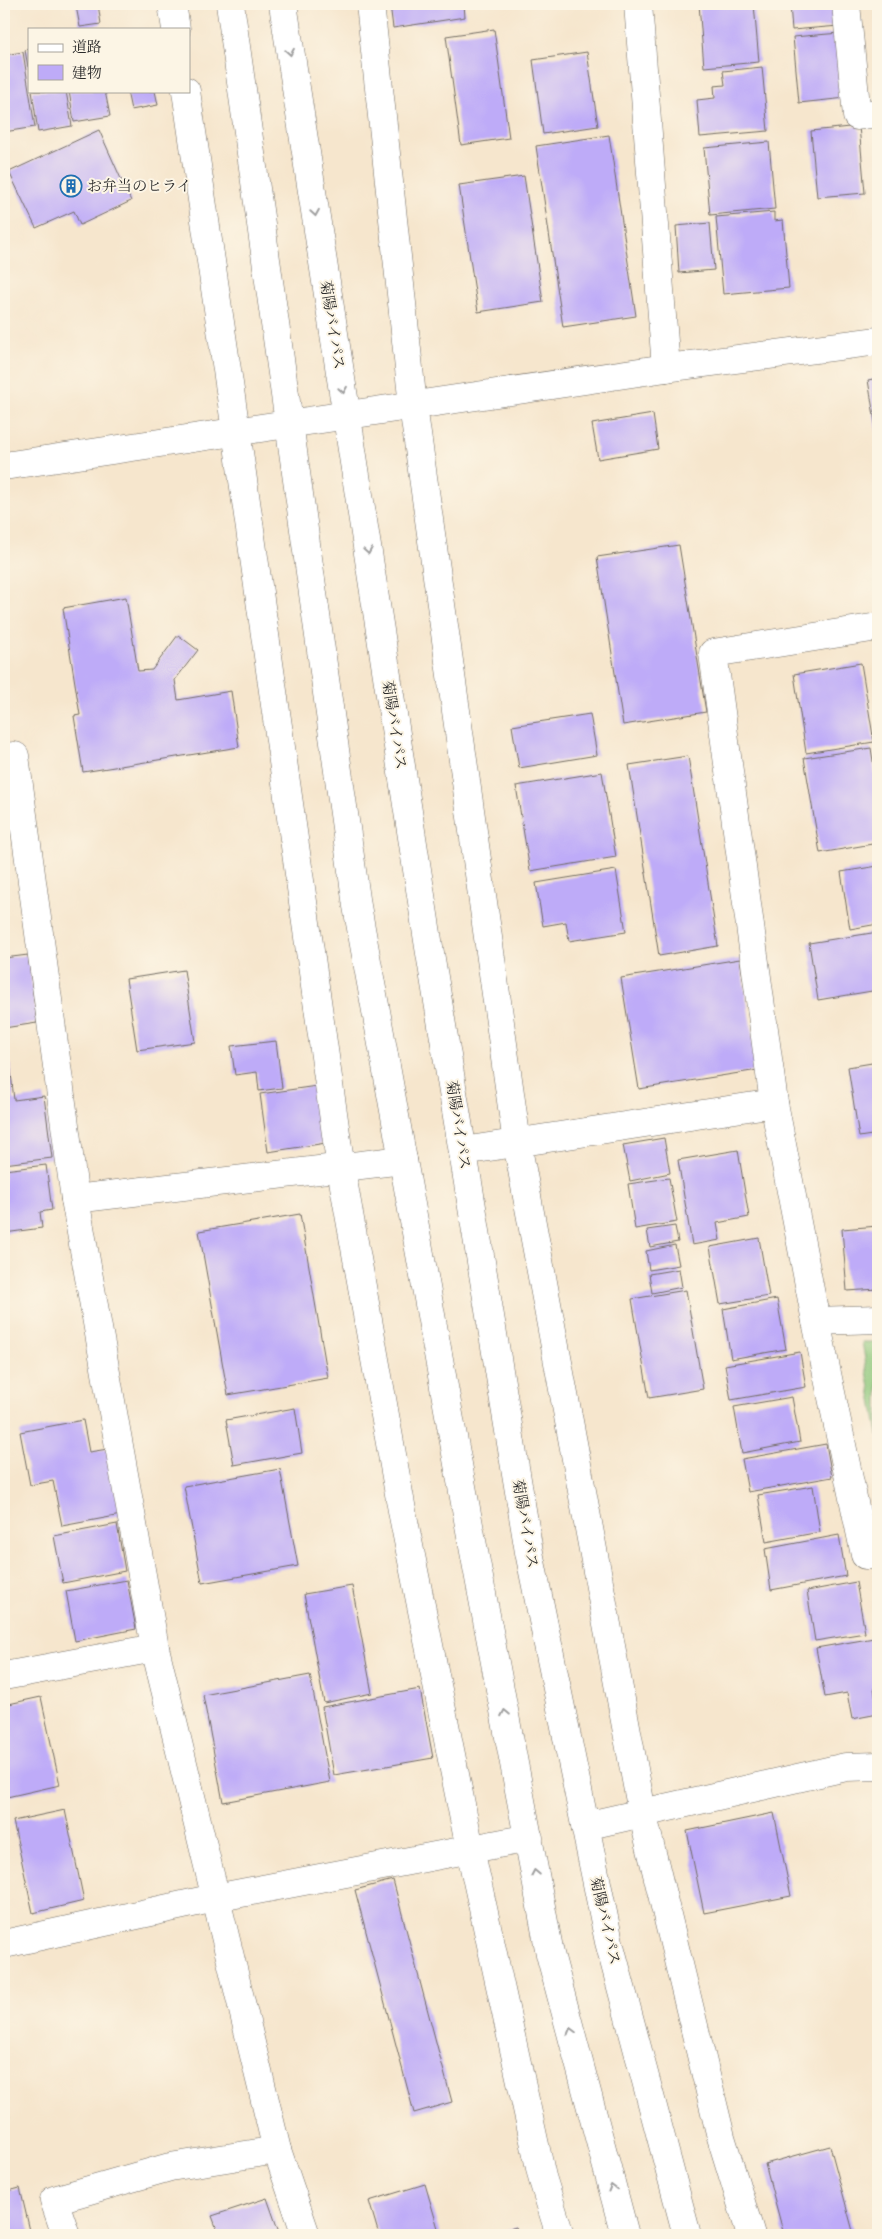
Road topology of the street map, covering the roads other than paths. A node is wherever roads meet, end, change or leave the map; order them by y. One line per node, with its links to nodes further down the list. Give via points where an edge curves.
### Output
1 (172, 4): 7 (main road)
2 (230, 4): 14 (main road)
3 (283, 4): 13 (main road, 菊陽バイパス, one-way to 13)
4 (370, 4): 12 (main road)
5 (638, 4): 11 (main road)
6 (846, 4): 9 (main road, via 857,116)
7 (176, 28)
8 (186, 92): 15 (main road)
9 (878, 113)
10 (878, 341): 11 (main road)
11 (666, 368): 12 (main road)
12 (412, 406): 13 (main road); 20 (main road)
13 (347, 416): 14 (main road); 21 (main road, 菊陽バイパス, one-way to 21)
14 (289, 424): 15 (main road); 22 (main road, via 357,906)
15 (236, 431): 16 (main road); 23 (main road)
16 (4, 466)
17 (878, 627): 19 (main road, via 713,653)
18 (4, 756): 24 (main road, via 15,756)
19 (774, 1103): 20 (main road); 26 (main road)
20 (518, 1143): 21 (main road); 31 (main road)
21 (463, 1151): 32 (main road, 菊陽バイパス, via 529,1552)
22 (403, 1160): 23 (main road); 33 (main road, one-way to 22)
23 (341, 1169): 24 (main road); 34 (main road, via 403,1516)
24 (75, 1199): 28 (main road)
25 (878, 1319): 26 (main road)
26 (816, 1322): 27 (main road, via 865,1555)
27 (878, 1554)
28 (155, 1648): 29 (main road); 35 (main road)
29 (4, 1676)
30 (878, 1766): 31 (main road, via 846,1768)
31 (642, 1812): 32 (main road); 43 (main road, via 721,2137)
32 (585, 1826): 42 (main road, 菊陽バイパス, via 609,1942)
33 (529, 1838): 34 (main road); 41 (main road, one-way to 33, via 550,1954)
34 (470, 1849): 35 (main road); 40 (main road, via 542,2177)
35 (215, 1898): 36 (main road); 37 (main road)
36 (4, 1944)
37 (278, 2150): 38 (main road, via 170,2168 54,2200); 39 (main road)
38 (66, 2235)
39 (306, 2235)
40 (560, 2235)
41 (625, 2235)
42 (687, 2235)
43 (751, 2235)

